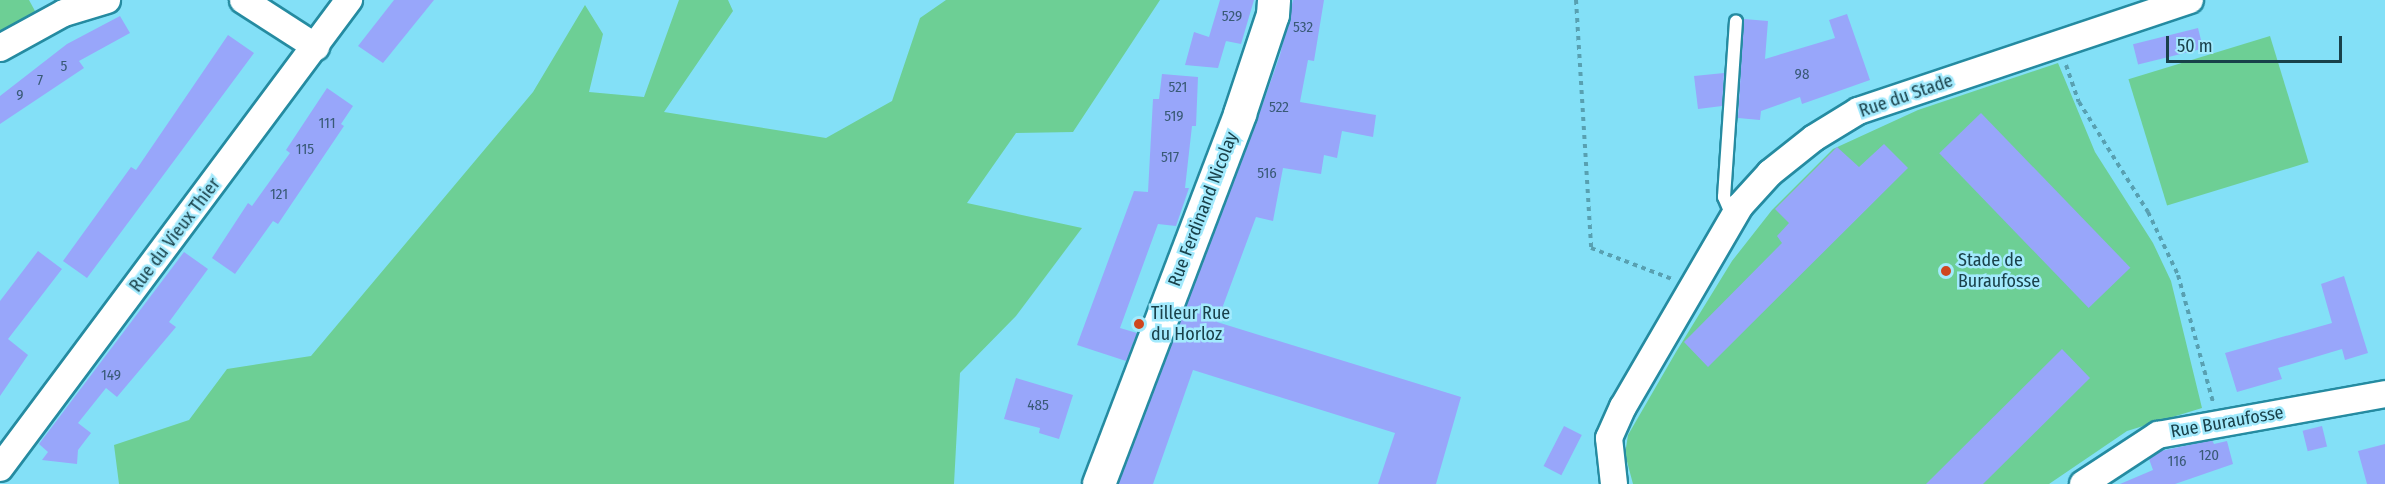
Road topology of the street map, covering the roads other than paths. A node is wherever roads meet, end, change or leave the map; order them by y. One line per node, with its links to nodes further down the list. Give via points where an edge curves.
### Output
1 (107, 0): 8 (street, via 64,13)
2 (243, 0): 7 (street)
3 (350, 0): 7 (street, Rue du Vieux Thier)
4 (1274, 0): 12 (street, Rue Ferdinand Nicolay, via 1273,15 1240,114)
5 (2190, 0): 9 (street, Rue du Stade, via 1858,111 1814,138 1770,173)
6 (1737, 21): 9 (lane, via 1724,197)
7 (316, 47): 11 (street, Rue du Vieux Thier)
8 (0, 48)
9 (1733, 218): 13 (street, Rue du Stade, via 1609,438)
10 (2385, 394): 14 (street, Rue Buraufosse, via 2158,435)
11 (0, 468)
12 (1099, 484)
13 (1614, 484)
14 (2083, 484)

